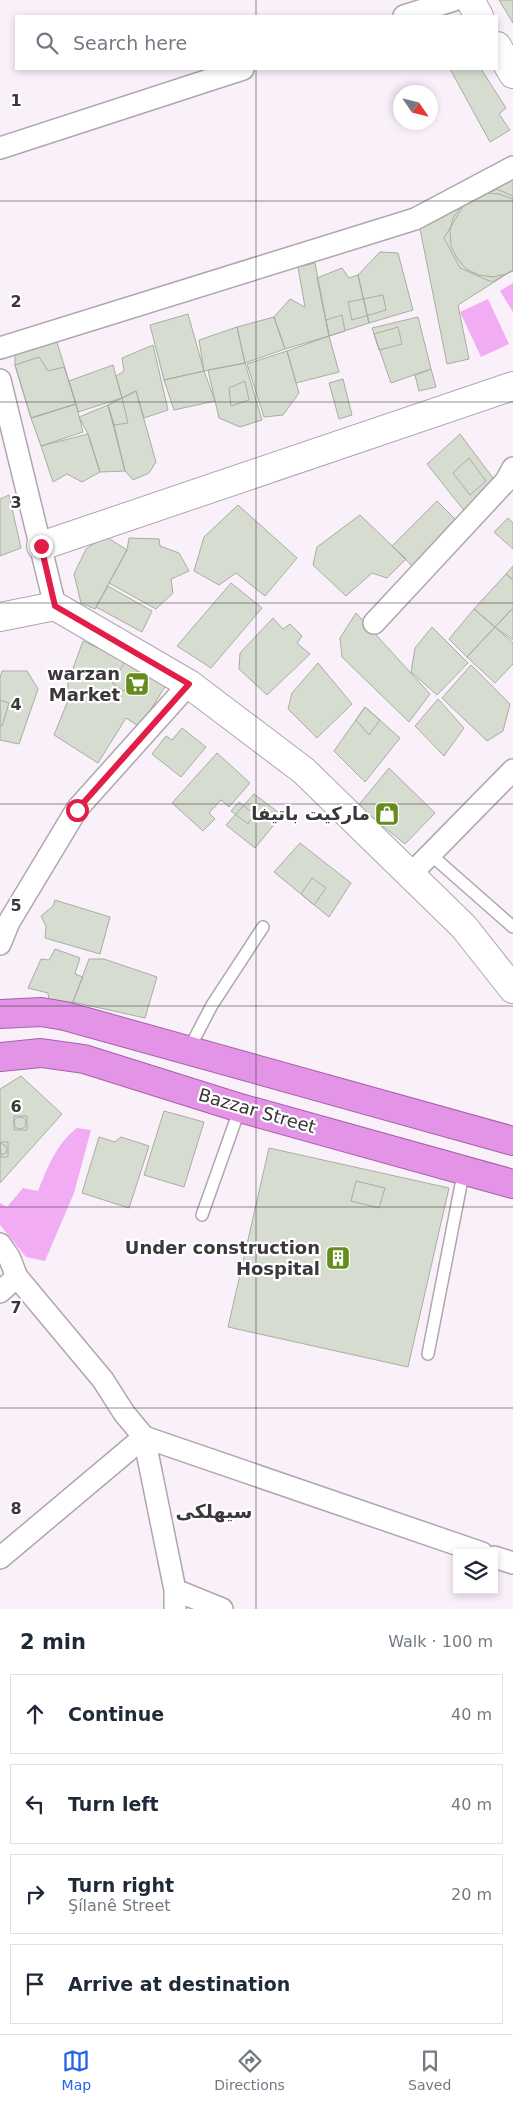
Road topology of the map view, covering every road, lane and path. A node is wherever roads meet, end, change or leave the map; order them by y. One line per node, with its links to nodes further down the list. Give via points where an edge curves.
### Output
1 (454, 0): 3 (street)
2 (470, 0): 4 (street)
3 (407, 15)
4 (478, 15)
5 (498, 48): 7 (street)
6 (241, 70): 8 (street)
7 (513, 74)
8 (0, 148)
9 (513, 167): 10 (street, via 415,219)
10 (0, 348)
11 (0, 380): 13 (street)
12 (513, 386): 15 (street)
13 (6, 429): 15 (street)
14 (513, 468): 18 (street, via 506,481)
15 (41, 546): 16 (street)
16 (55, 606): 17 (street); 19 (street)
17 (0, 617)
18 (374, 623)
19 (189, 684): 22 (street, via 304,771); 25 (street, via 77,810 9,922)
20 (513, 770): 21 (street)
21 (430, 854): 22 (street); 24 (lane)
22 (410, 875): 26 (street, via 464,927)
23 (263, 927): 28 (lane, via 212,1005)
24 (513, 927)
25 (0, 944)
26 (513, 989)
27 (0, 1014): 28 (highway, via 41,1012 65,1016)
28 (189, 1049): 30 (highway)
29 (0, 1057): 31 (highway, Bazzar Street, via 40,1053 84,1059)
30 (273, 1073): 31 (highway); 32 (highway)
31 (250, 1110): 33 (highway, Bazzar Street); 35 (lane)
32 (513, 1141)
33 (464, 1168): 34 (highway, Bazzar Street); 39 (lane)
34 (513, 1184)
35 (202, 1215)
36 (0, 1244): 37 (street)
37 (17, 1277): 38 (street); 40 (street, via 103,1380)
38 (0, 1292)
39 (428, 1354)
40 (144, 1437): 41 (street); 42 (street); 45 (street)
41 (470, 1549)
42 (0, 1558)
43 (498, 1558): 44 (street)
44 (513, 1564)
45 (175, 1600): 46 (street)
46 (222, 1609)

